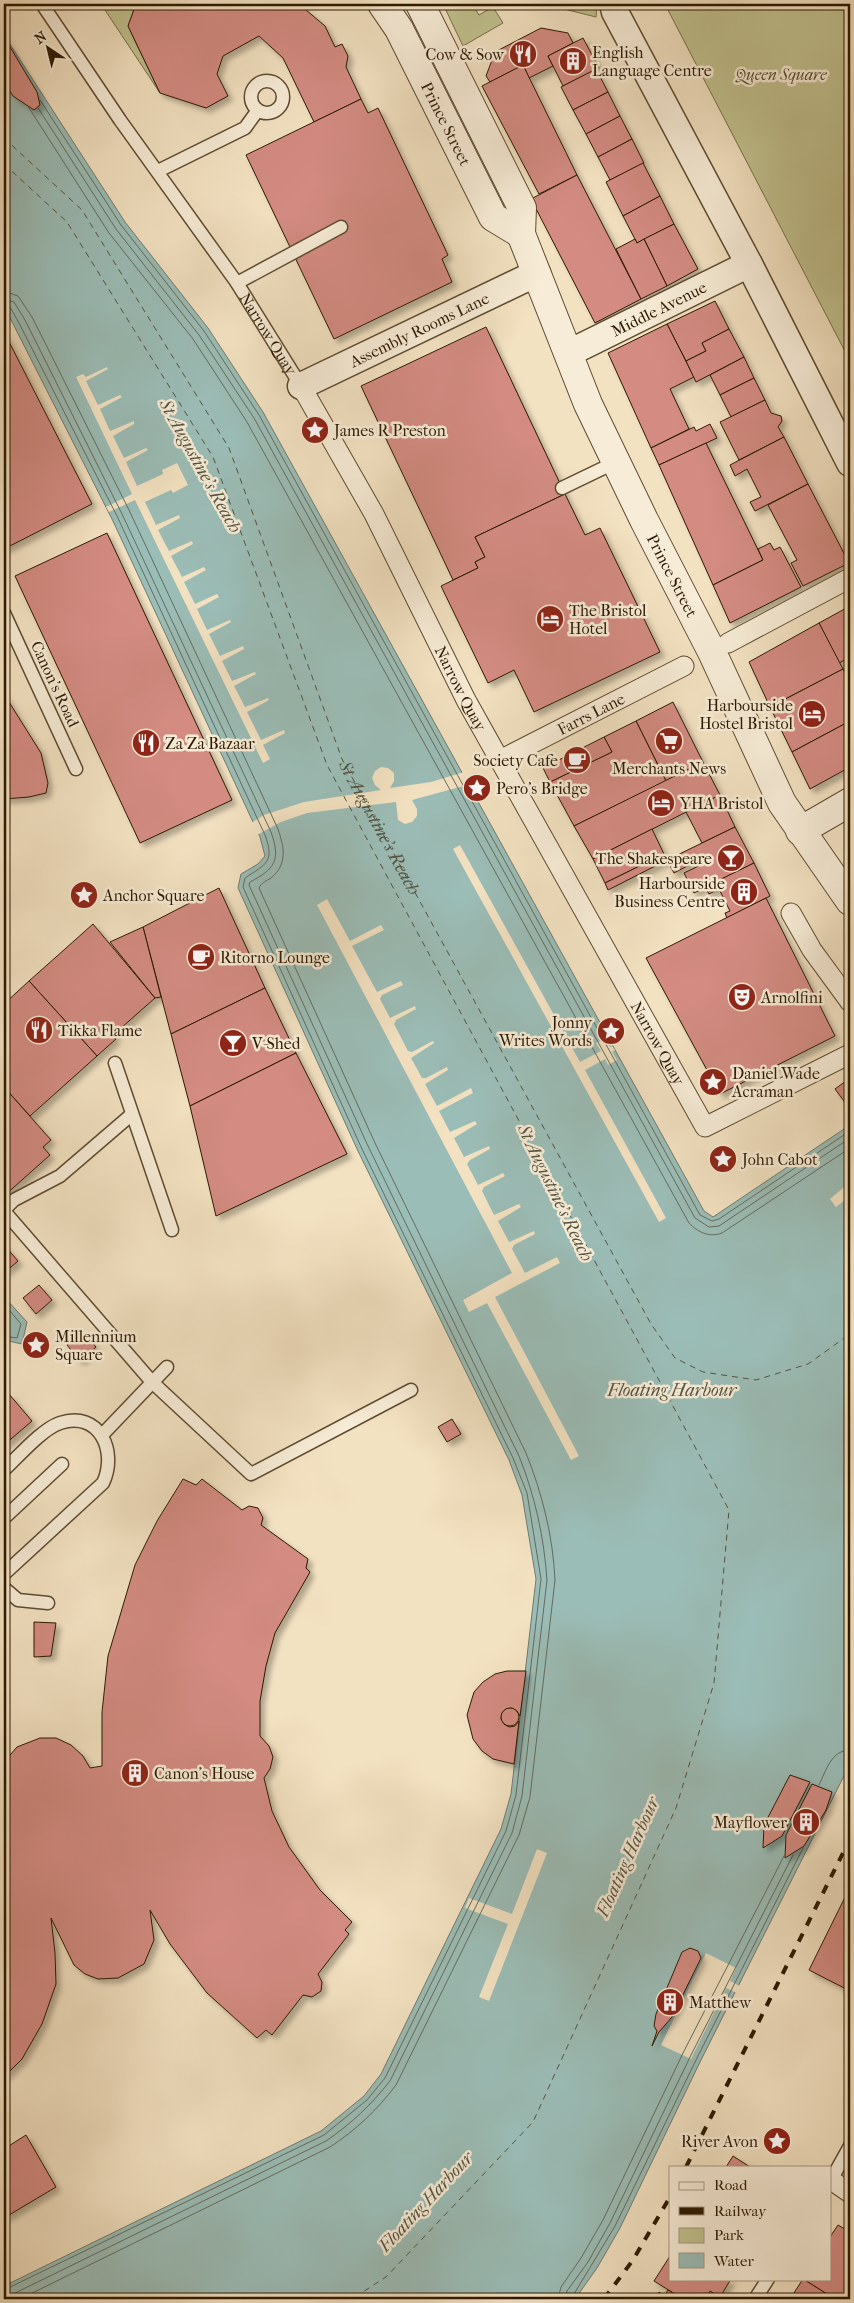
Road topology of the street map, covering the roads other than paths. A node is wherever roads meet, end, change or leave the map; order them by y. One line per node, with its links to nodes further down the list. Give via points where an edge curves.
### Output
1 (42, 4): 6 (lane, Narrow Quay)
2 (382, 4): 8 (street, Prince Street, via 399,29 493,217)
3 (420, 4): 8 (street, Prince Street, via 522,208)
4 (614, 4): 9 (street, via 615,12)
5 (258, 110): 6 (lane, via 245,128)
6 (158, 171): 11 (lane, Narrow Quay)
7 (341, 227): 11 (lane)
8 (521, 234): 10 (street, Prince Street)
9 (749, 264): 12 (street, Middle Avenue); 15 (street)
10 (537, 273): 12 (street, Prince Street); 13 (street, Assembly Rooms Lane)
11 (237, 283): 13 (lane, Narrow Quay)
12 (569, 353): 14 (street, Prince Street, via 588,404)
13 (301, 386): 21 (street, Narrow Quay, via 374,514 466,700)
14 (616, 462): 16 (lane); 24 (street, Prince Street, via 708,644 782,803)
15 (850, 463)
16 (562, 488)
17 (850, 578): 19 (street)
18 (4, 613): 22 (lane, Canon's Road)
19 (728, 643)
20 (684, 666): 21 (street, Farrs Lane)
21 (500, 760): 28 (street, Narrow Quay, via 706,1128)
22 (76, 769)
23 (850, 802): 24 (street)
24 (800, 832): 25 (street, Prince Street)
25 (850, 901)
26 (791, 913): 27 (street, via 812,950)
27 (850, 1002)
28 (850, 1054)
29 (115, 1064): 30 (lane)
30 (131, 1115): 31 (lane, via 60,1176 14,1200); 32 (lane)
31 (4, 1210): 34 (lane)
32 (172, 1230)
33 (167, 1367): 34 (lane)
34 (152, 1382): 35 (lane, via 251,1474); 36 (lane)
35 (411, 1390)
36 (102, 1436): 38 (lane, via 82,1422 59,1424); 40 (lane, via 110,1459 103,1483)
37 (62, 1464): 39 (lane)
38 (4, 1470)
39 (4, 1518)
40 (4, 1574)
41 (4, 1588): 42 (lane, via 18,1600)
42 (48, 1603)
43 (850, 2146): 44 (lane)
44 (832, 2179)
45 (832, 2182): 46 (street)
46 (850, 2193)
47 (767, 2280): 48 (lane)
48 (755, 2299)

